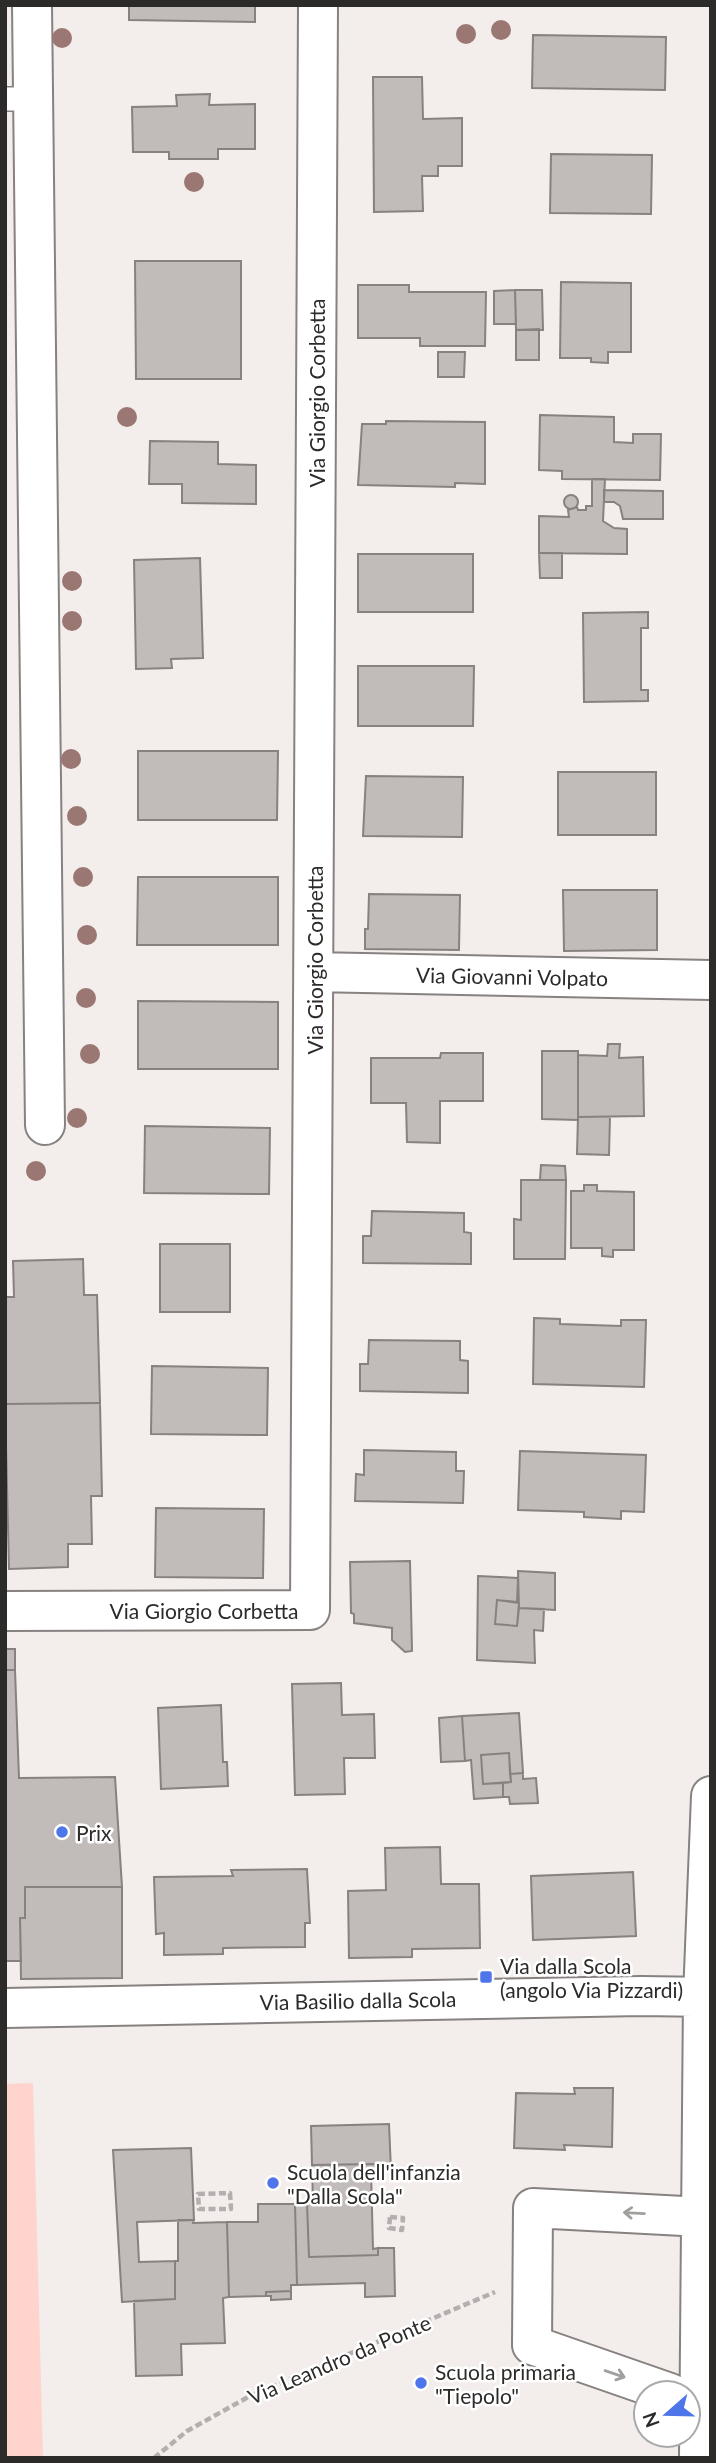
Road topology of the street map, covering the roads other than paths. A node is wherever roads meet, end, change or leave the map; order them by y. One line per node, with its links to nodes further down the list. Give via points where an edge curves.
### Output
1 (32, 5): 3 (street)
2 (318, 5): 4 (street, Via Giorgio Corbetta)
3 (19, 99): 6 (street)
4 (314, 972): 5 (street, Via Giovanni Volpato); 7 (street, Via Giorgio Corbetta, via 310,1610)
5 (711, 980)
6 (45, 1125)
7 (5, 1611)
8 (711, 1796): 9 (street)
9 (707, 1997): 10 (street, Via Basilio dalla Scola); 11 (street)
10 (5, 2008)
11 (702, 2217): 12 (street); 13 (street, one-way to 13, via 533,2208 532,2345)
12 (706, 2334): 14 (street)
13 (632, 2379)
14 (692, 2379)

